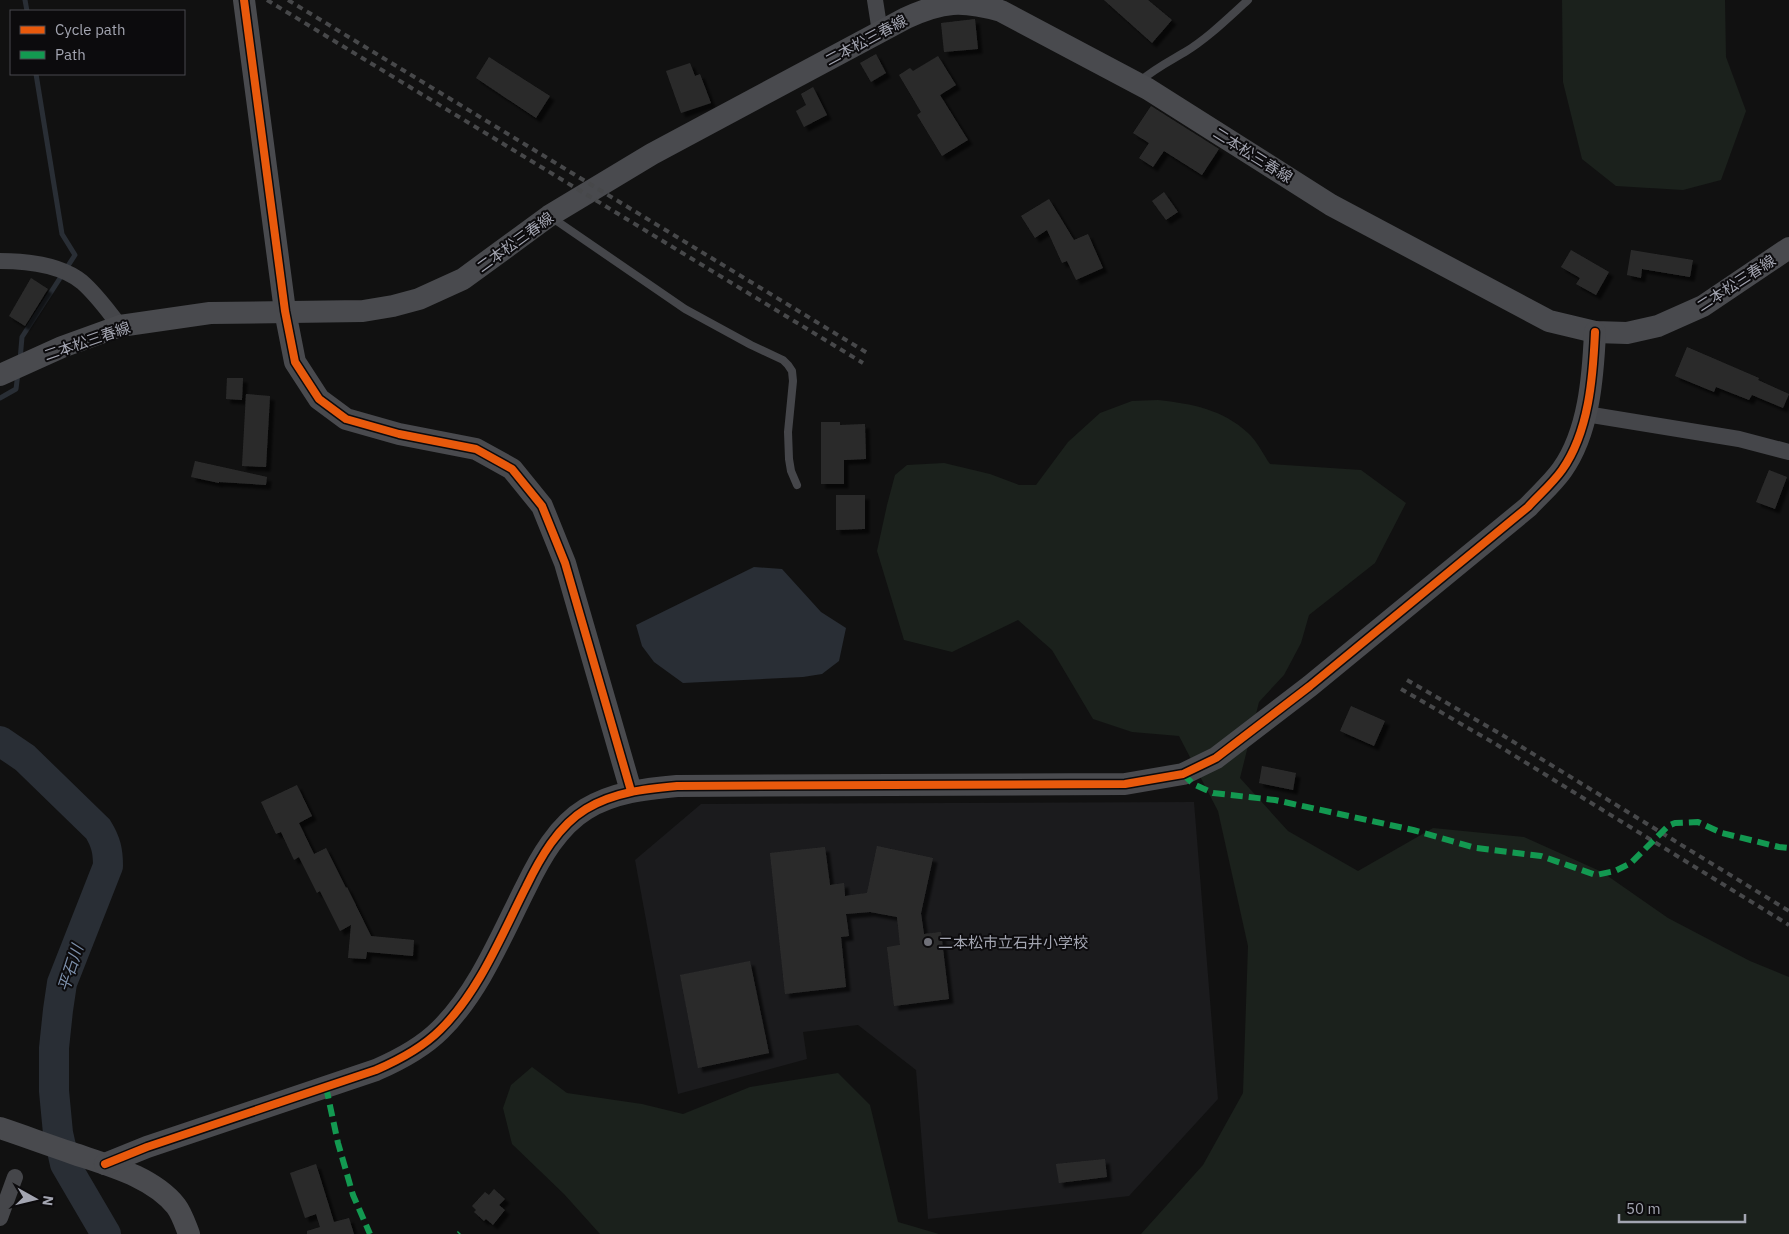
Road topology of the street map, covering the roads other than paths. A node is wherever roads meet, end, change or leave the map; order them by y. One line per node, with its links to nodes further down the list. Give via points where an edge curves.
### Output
1 (244, 0): 9 (street)
2 (875, 0): 4 (street)
3 (1248, 0): 5 (lane, via 1205,38)
4 (880, 32): 5 (street, 二本松三春線, via 926,9 962,2 981,5 1001,11); 6 (street, 二本松三春線, via 652,154)
5 (1138, 83): 11 (street, 二本松三春線, via 1331,205 1549,320)
6 (549, 216): 9 (street, 二本松三春線, via 464,279 419,299 363,311); 15 (lane, via 685,309 788,365 793,381 789,459)
7 (1789, 248): 11 (street, 二本松三春線, via 1703,306 1658,326 1627,333)
8 (0, 261): 10 (street, via 17,261 58,270 80,281)
9 (285, 312): 10 (street, 二本松三春線, via 210,313); 16 (street, via 294,362 319,399 346,419 476,450 512,469 542,506 565,564)
10 (120, 326): 12 (street, 二本松三春線, via 62,347)
11 (1595, 332): 13 (street)
12 (0, 376)
13 (1586, 414): 14 (street, via 1739,439); 16 (street, via 1562,469 1528,507 1310,686 1216,758 1183,774 1125,784 677,786)
14 (1789, 452)
15 (797, 485)
16 (632, 791): 18 (street, via 585,810 557,835 529,880 470,994 440,1030 414,1050 376,1070)
17 (0, 1128): 18 (street)
18 (105, 1164): 21 (street, via 140,1178 162,1193 176,1206)
19 (15, 1177): 20 (street)
20 (0, 1218)
21 (189, 1234)

